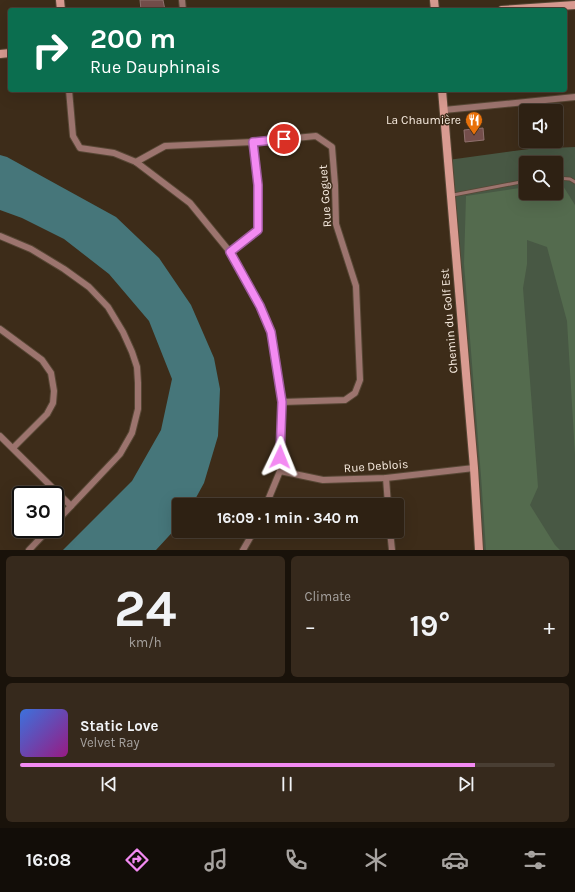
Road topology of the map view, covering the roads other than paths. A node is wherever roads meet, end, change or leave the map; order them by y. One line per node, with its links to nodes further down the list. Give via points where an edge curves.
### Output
1 (575, 5): 2 (street)
2 (531, 8)
3 (69, 92): 8 (street, via 73,136 80,148 114,153)
4 (442, 92): 6 (street, Chemin du Golf Est)
5 (575, 97): 6 (street)
6 (444, 110): 12 (street, Chemin du Golf Est)
7 (253, 142): 8 (street, Rue Goguet, via 165,146); 14 (street, via 258,185 258,230); 16 (street, Rue Goguet, via 316,136 332,147 336,224 356,286 360,380 355,393 345,400)
8 (136, 162): 14 (street, via 190,203)
9 (563, 178): 11 (lane)
10 (519, 182): 12 (lane)
11 (575, 182)
12 (451, 196): 19 (street, Chemin du Golf Est)
13 (0, 236): 24 (street, via 31,249 89,287 108,308 123,332 136,367 138,409 132,433 120,454)
14 (230, 252): 16 (street, via 260,306 271,332)
15 (0, 329): 18 (street, via 42,360 51,374 54,392 53,403 47,414)
16 (282, 402): 20 (street)
17 (0, 436): 18 (street)
18 (13, 448): 24 (street)
19 (474, 468): 21 (street, Rue Deblois); 32 (street, Chemin du Golf Est)
20 (280, 471): 21 (street, Rue Deblois, via 323,480); 22 (street)
21 (386, 478): 23 (street)
22 (269, 498)
23 (387, 498)
24 (71, 506): 25 (street)
25 (64, 513)
26 (40, 538): 29 (street)
27 (250, 538): 30 (street)
28 (391, 538): 31 (street)
29 (29, 550)
30 (243, 550)
31 (392, 550)
32 (479, 550)

